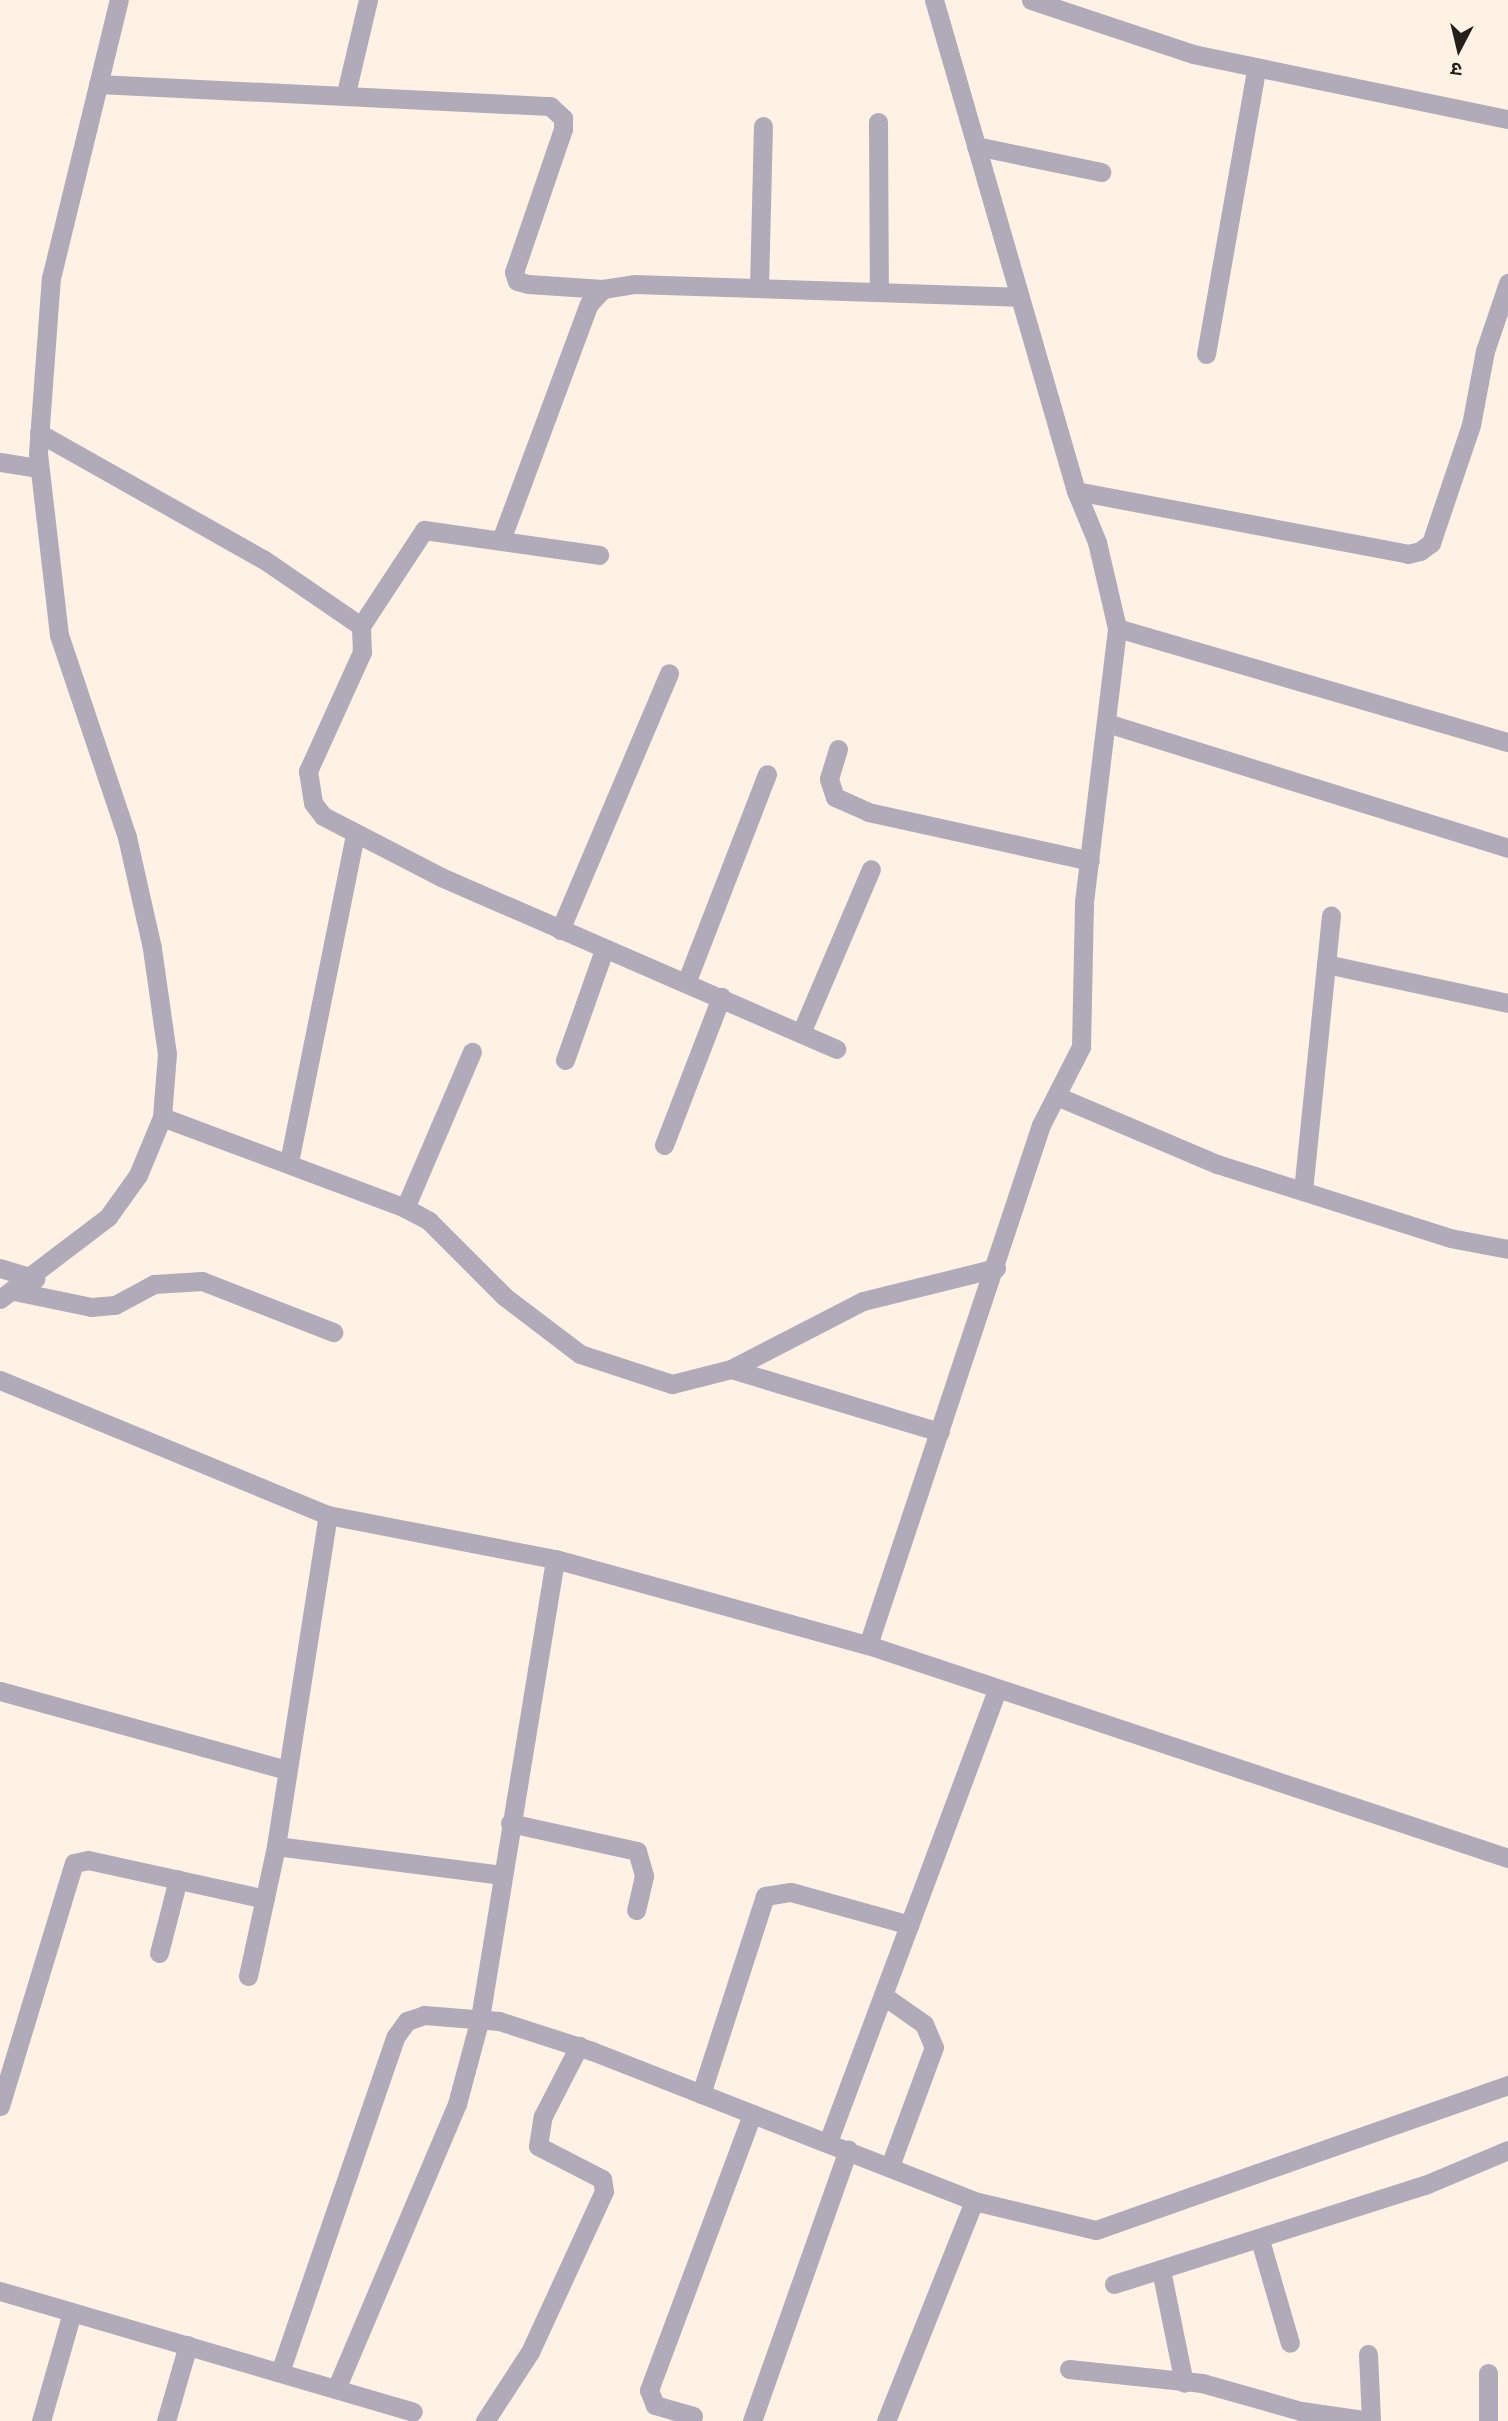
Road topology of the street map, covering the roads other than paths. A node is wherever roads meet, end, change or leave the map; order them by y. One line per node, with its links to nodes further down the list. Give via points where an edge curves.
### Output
1 (119, 0): 6 (street)
2 (368, 0): 7 (street)
3 (934, 0): 11 (street)
4 (1042, 2): 5 (street)
5 (1256, 69): 8 (street); 18 (street)
6 (98, 85): 7 (street); 19 (street, via 51,278)
7 (346, 93): 15 (street, via 558,110 563,129 514,272 517,281 528,284)
8 (1508, 119)
9 (878, 121): 16 (street)
10 (763, 126): 14 (street)
11 (976, 146): 12 (street); 17 (street)
12 (1101, 172)
13 (1508, 283): 22 (street, via 1485,351 1471,425 1431,543 1420,551 1408,554)
14 (759, 288): 15 (street); 16 (street)
15 (603, 289): 23 (street, via 589,304)
16 (879, 292): 17 (street)
17 (1019, 297): 22 (street)
18 (1206, 354)
19 (39, 433): 21 (street); 25 (street, via 264,559)
20 (0, 462): 21 (street)
21 (39, 468): 48 (street, via 59,635 127,837 152,948 167,1054)
22 (1076, 491): 26 (street, via 1097,542)
23 (500, 540): 24 (street); 25 (street, via 424,530)
24 (599, 555)
25 (361, 626): 32 (street, via 362,652 308,771 313,803)
26 (1117, 628): 28 (street); 29 (street)
27 (669, 673): 37 (street)
28 (1110, 724): 33 (street); 34 (street)
29 (1508, 742)
30 (838, 748): 34 (street, via 829,779 835,797 868,812)
31 (767, 774): 40 (street)
32 (355, 836): 37 (street); 50 (street)
33 (1508, 848)
34 (1090, 861): 47 (street, via 1081,1046)
35 (872, 869): 43 (street)
36 (1331, 915): 39 (street)
37 (560, 930): 38 (street)
38 (604, 950): 40 (street); 46 (street)
39 (1326, 964): 42 (street); 51 (street)
40 (686, 983): 41 (street)
41 (721, 997): 43 (street); 49 (street)
42 (1508, 1003)
43 (801, 1033): 44 (street)
44 (836, 1049)
45 (472, 1052): 52 (street)
46 (565, 1060)
47 (1059, 1097): 51 (street, via 1217,1164); 55 (street, via 1041,1125)
48 (162, 1117): 50 (street); 56 (street, via 138,1175 108,1217)
49 (664, 1144)
50 (289, 1162): 52 (street)
51 (1303, 1191): 53 (street, via 1450,1238)
52 (405, 1208): 59 (street, via 429,1221 505,1297 580,1354 672,1384)
53 (1508, 1249)
54 (0, 1268): 56 (street)
55 (996, 1268): 59 (street, via 863,1301); 61 (street)
56 (35, 1279): 57 (street)
57 (7, 1295): 58 (street, via 90,1307 115,1305 153,1284 202,1281)
58 (334, 1332)
59 (732, 1369): 61 (street)
60 (0, 1380): 62 (street)
61 (940, 1432): 64 (street)
62 (328, 1515): 63 (street); 67 (street)
63 (555, 1559): 64 (street); 68 (street)
64 (867, 1645): 66 (street)
65 (0, 1691): 67 (street)
66 (998, 1691): 70 (street, via 1205,1752); 75 (street)
67 (287, 1770): 69 (street)
68 (510, 1823): 71 (street); 74 (street, via 636,1851 644,1876)
69 (276, 1846): 71 (street); 73 (street)
70 (1508, 1858)
71 (502, 1875): 79 (street)
72 (178, 1879): 73 (street); 76 (street); 83 (street, via 88,1860 74,1863)
73 (265, 1899): 77 (street)
74 (636, 1910)
75 (911, 1925): 78 (street); 82 (street, via 791,1892 765,1896)
76 (159, 1953)
77 (248, 1976)
78 (884, 1996): 85 (street); 88 (street, via 925,2024 934,2047)
79 (480, 2018): 80 (street); 99 (street, via 424,2015 407,2021 396,2036); 102 (street, via 457,2104)
80 (579, 2046): 82 (street); 107 (street, via 543,2116 538,2147 602,2179 604,2191 530,2352)
81 (1508, 2085): 89 (street, via 1096,2230)
82 (701, 2094): 84 (street)
83 (0, 2106)
84 (752, 2114): 85 (street); 104 (street, via 649,2390 655,2405)
85 (828, 2143): 86 (street)
86 (848, 2150): 88 (street); 108 (street)
87 (1508, 2150): 90 (street)
88 (890, 2166): 89 (street)
89 (974, 2201): 109 (street)
90 (1260, 2240): 91 (street); 95 (street)
91 (1161, 2270): 92 (street); 101 (street)
92 (1114, 2284)
93 (0, 2291): 94 (street)
94 (72, 2312): 96 (street); 105 (street)
95 (1290, 2343)
96 (188, 2345): 99 (street); 106 (street)
97 (1368, 2354): 110 (street)
98 (1069, 2368): 101 (street)
99 (280, 2372): 102 (street)
100 (1488, 2373): 111 (street)
101 (1184, 2383): 110 (street)
102 (336, 2389): 103 (street)
103 (413, 2412)
104 (693, 2416)
105 (41, 2421)
106 (166, 2421)
107 (485, 2421)
108 (752, 2421)
109 (886, 2421)
110 (1370, 2421)
111 (1488, 2421)

